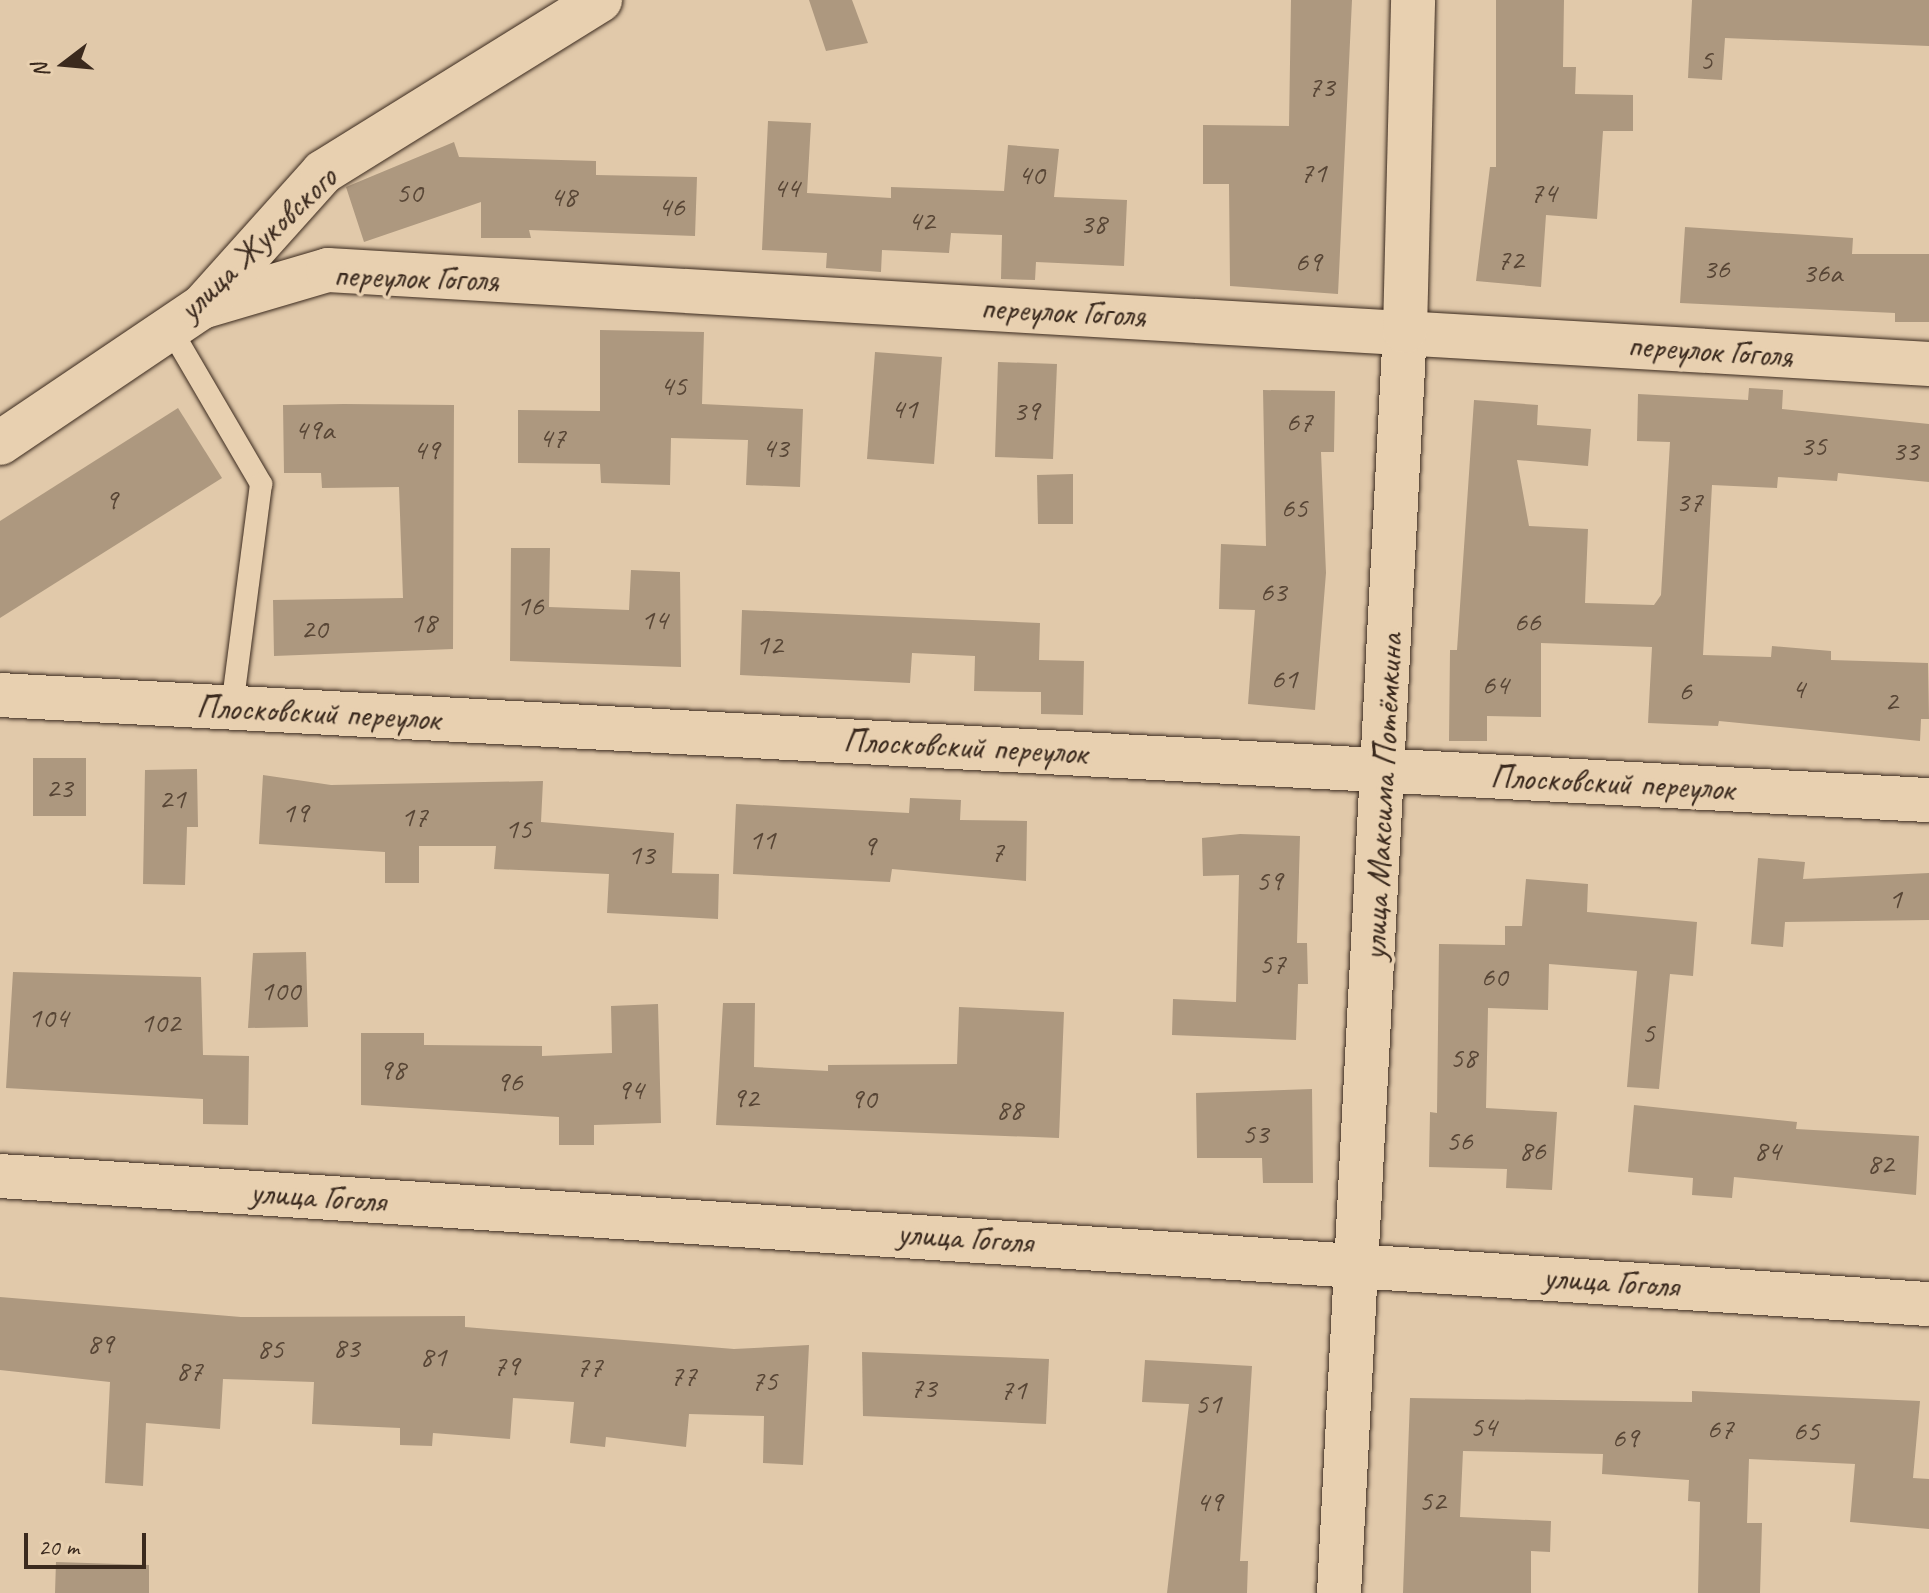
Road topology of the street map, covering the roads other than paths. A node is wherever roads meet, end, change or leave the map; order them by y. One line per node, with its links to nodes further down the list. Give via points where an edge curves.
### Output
1 (600, 0): 3 (street, улица Жуковского, via 323,172)
2 (1413, 0): 4 (street, улица Максима Потёмкина)
3 (186, 318): 4 (street, переулок Гоголя, via 328,270); 6 (street, улица Жуковского); 8 (lane, via 261,484)
4 (1405, 331): 5 (street, переулок Гоголя); 9 (street, улица Максима Потёмкина)
5 (1929, 364)
6 (0, 443)
7 (0, 695): 8 (street, Плосковский переулок)
8 (232, 707): 9 (street, Плосковский переулок)
9 (1384, 768): 10 (street, Плосковский переулок); 12 (street, улица Максима Потёмкина)
10 (1929, 800)
11 (0, 1176): 12 (street, улица Гоголя)
12 (1359, 1262): 13 (street, улица Гоголя); 14 (street, улица Максима Потёмкина)
13 (1929, 1304)
14 (1339, 1593)

